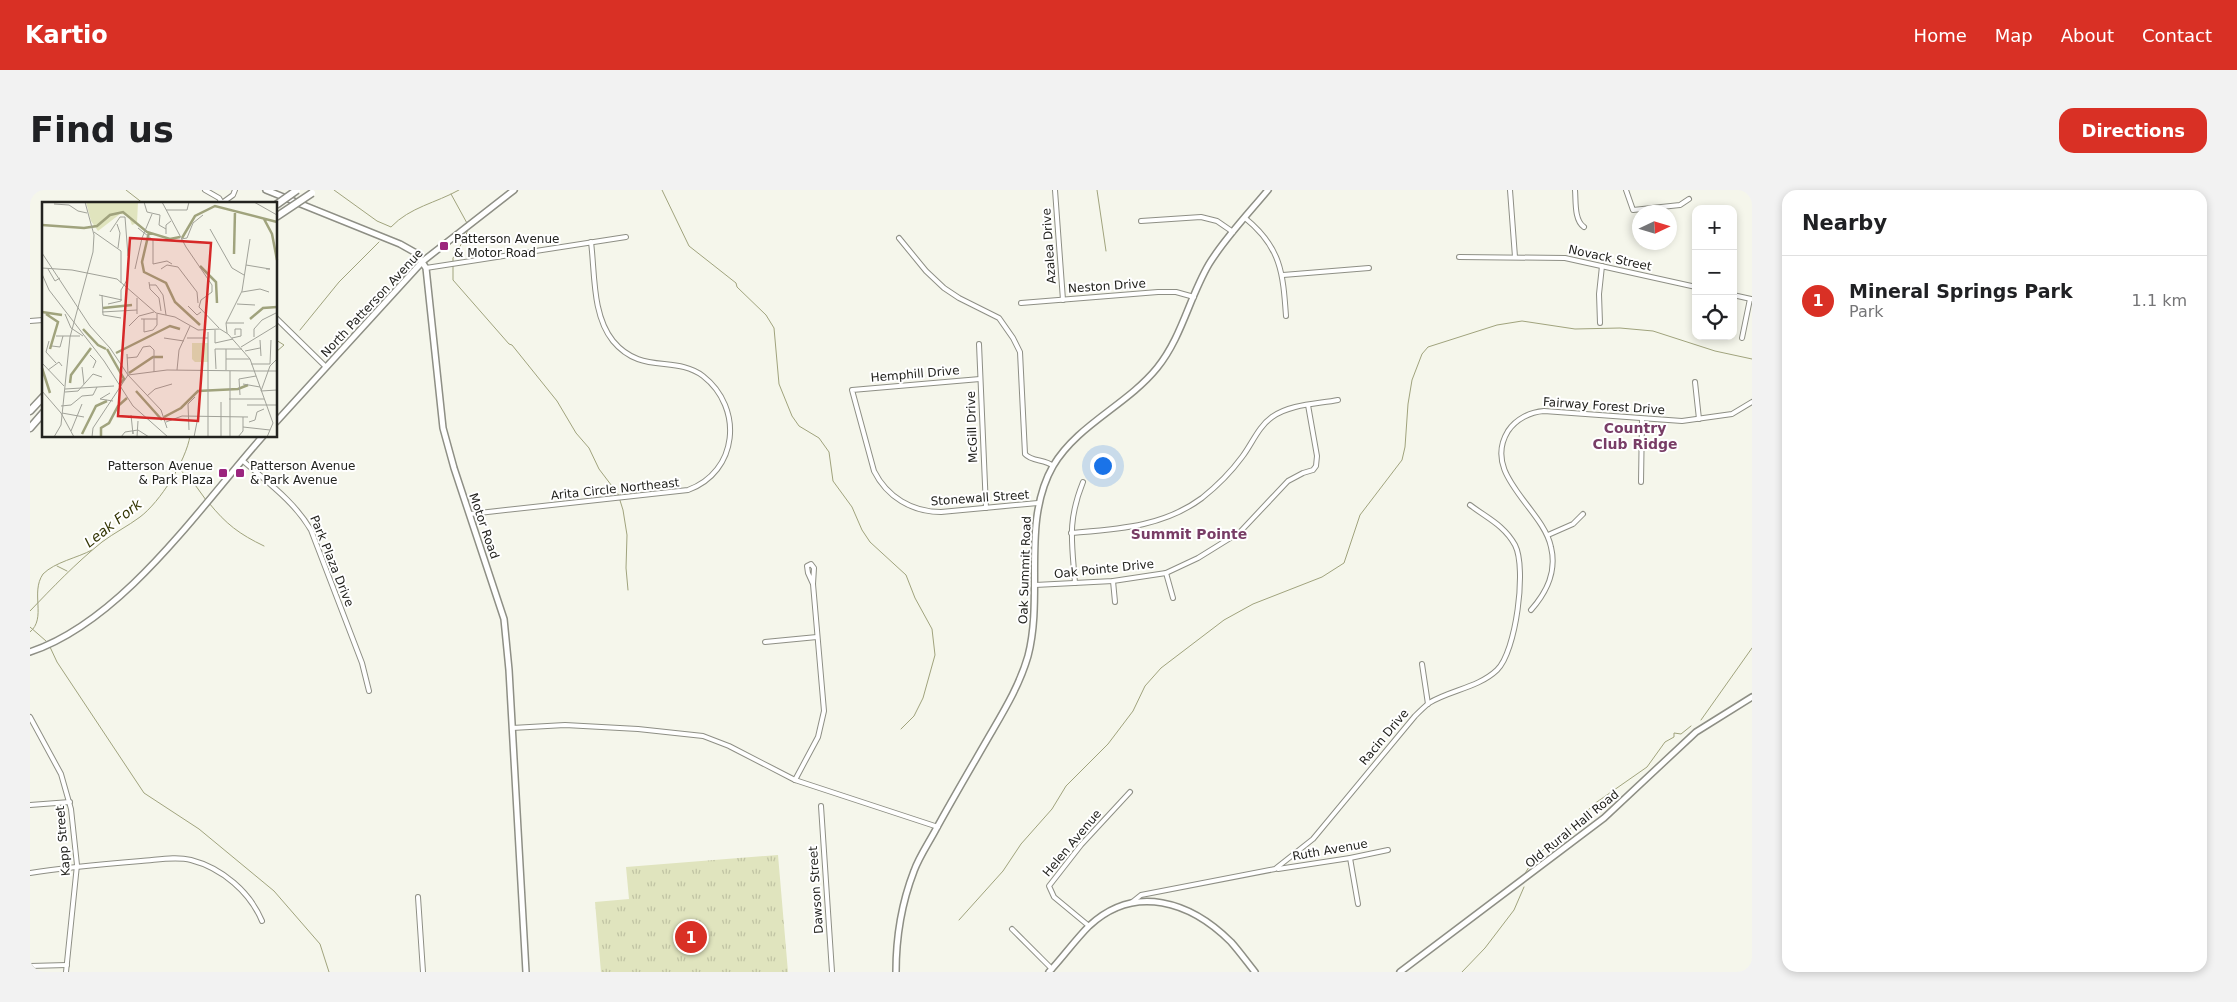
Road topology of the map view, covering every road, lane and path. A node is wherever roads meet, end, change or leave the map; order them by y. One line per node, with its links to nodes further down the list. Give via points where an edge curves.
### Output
1 (205, 190): 13 (street)
2 (235, 190): 14 (street)
3 (266, 190): 26 (street, Motor Road, via 393,240 412,250)
4 (297, 190): 15 (highway, bridge)
5 (514, 190): 26 (street, North Patterson Avenue)
6 (1055, 190): 35 (street, Azalea Drive)
7 (1268, 190): 17 (street, Oak Summit Road)
8 (1510, 190): 25 (street)
9 (1575, 190): 19 (street, via 1577,214)
10 (1626, 190): 12 (street, via 1633,210 1680,205)
11 (314, 192): 16 (highway, bridge)
12 (1690, 200)
13 (221, 202)
14 (223, 202)
15 (278, 203)
16 (278, 216)
17 (1245, 218): 20 (street, Oak Summit Road); 30 (street, via 1270,244)
18 (1141, 221): 20 (street, via 1201,217 1218,221)
19 (1584, 227)
20 (1233, 232): 33 (street, Oak Summit Road, via 1209,264)
21 (626, 237): 23 (street)
22 (899, 238): 58 (street, via 944,288 995,316 1006,326 1020,352 1025,454)
23 (591, 242): 28 (street); 64 (street, Arita Circle Northeast, via 600,316 606,332 631,356 654,364 696,371 710,383 724,402 729,416 730,443 726,456 712,476 688,490)
24 (1459, 257): 25 (street, Novack Street)
25 (1516, 258): 27 (street, Novack Street, via 1565,258)
26 (423, 261): 28 (street, Motor Road); 42 (street, North Patterson Avenue)
27 (1602, 266): 31 (street, Novack Street); 39 (street)
28 (426, 268): 64 (street, Motor Road, via 442,428)
29 (1369, 268): 30 (street)
30 (1283, 275): 37 (street)
31 (1692, 286)
32 (1737, 296): 34 (street)
33 (1194, 297): 35 (street, Neston Drive, via 1158,292); 58 (street, Oak Summit Road, via 1181,330 1156,370 1076,437)
34 (1751, 299): 40 (street)
35 (1063, 300): 36 (street, Neston Drive)
36 (1021, 303)
37 (1286, 316)
38 (278, 320): 42 (street)
39 (1600, 323)
40 (1742, 338)
41 (979, 344): 43 (street, McGill Drive)
42 (326, 367): 54 (street, North Patterson Avenue)
43 (980, 379): 45 (street, Hemphill Drive); 63 (street, McGill Drive)
44 (1695, 382): 53 (street)
45 (852, 390): 63 (street, Stonewall Street, via 874,471 893,496 926,511)
46 (42, 398): 50 (highway)
47 (1338, 400): 49 (street)
48 (1752, 402): 53 (street, Fairway Forest Drive, via 1732,414)
49 (1308, 405): 66 (street, via 1272,417 1233,469 1188,507 1143,526); 68 (street, Oak Pointe Drive, via 1317,456 1313,470 1288,480 1240,532)
50 (30, 411)
51 (42, 414): 55 (highway)
52 (1642, 419): 53 (street, Fairway Forest Drive); 60 (street); 67 (street, Fairway Forest Drive, via 1544,411 1534,412 1510,428 1502,444 1503,469)
53 (1699, 419)
54 (278, 420)
55 (30, 428)
56 (261, 438): 57 (street)
57 (242, 460): 78 (street, via 160,556 116,600 66,635); 80 (street, Park Plaza Drive, via 301,513 311,530 362,663)
58 (1053, 466): 61 (street, Oak Summit Road)
59 (1083, 482): 66 (street, via 1074,505)
60 (1641, 482)
61 (1038, 504): 63 (street, Stonewall Street); 72 (street, Oak Summit Road)
62 (1470, 506): 82 (street, Racin Drive, via 1501,526 1516,547 1518,615 1499,668 1477,683)
63 (986, 508)
64 (470, 514): 84 (street, Motor Road, via 504,620)
65 (1583, 514): 67 (street, via 1573,524)
66 (1071, 533): 70 (street)
67 (1548, 535): 75 (street, Fairway Forest Drive, via 1553,568 1547,587)
68 (1166, 573): 69 (street, Oak Pointe Drive); 73 (street)
69 (1113, 581): 70 (street, Oak Pointe Drive); 74 (street)
70 (1074, 583): 72 (street, Oak Pointe Drive)
71 (813, 584): 76 (street)
72 (1035, 585): 90 (street, Oak Summit Road, via 1034,619 1023,671)
73 (1173, 598)
74 (1114, 602)
75 (1531, 610)
76 (817, 637): 77 (street); 85 (street, via 824,696 822,725)
77 (765, 642)
78 (30, 652)
79 (1422, 664): 82 (street)
80 (369, 691)
81 (1752, 697): 111 (street, Old Rural Hall Road, via 1696,732 1604,818)
82 (1428, 704): 94 (street, Racin Drive, via 1313,839)
83 (30, 717): 87 (street, Kapp Street, via 61,774)
84 (512, 728): 85 (street, via 565,725 696,735 729,746); 107 (street, Motor Road)
85 (796, 780): 90 (street)
86 (1130, 792): 100 (street, Helen Avenue, via 1081,845 1049,886 1054,897)
87 (70, 802): 88 (street); 93 (street, Kapp Street)
88 (30, 805)
89 (821, 806): 108 (street, Dawson Street)
90 (938, 827): 109 (street, Oak Summit Road, via 915,869 904,903)
91 (1388, 850): 92 (street, Ruth Avenue)
92 (1350, 858): 94 (street, Ruth Avenue); 98 (street)
93 (77, 865): 95 (street); 99 (street, via 192,861 216,871 241,890 254,903); 102 (street, Kapp Street)
94 (1275, 869): 97 (street, Racin Drive, via 1141,895)
95 (30, 873)
96 (418, 897): 106 (street)
97 (1131, 903): 100 (street, via 1106,913); 110 (street, via 1148,900 1169,902 1200,917 1230,942)
98 (1358, 904)
99 (262, 920)
100 (1089, 926): 104 (street)
101 (1012, 929): 104 (street)
102 (67, 965): 103 (street); 105 (street, Kapp Street)
103 (30, 966)
104 (1051, 971)
105 (66, 972)
106 (423, 972)
107 (526, 972)
108 (832, 972)
109 (896, 972)
110 (1255, 972)
111 (1400, 972)

